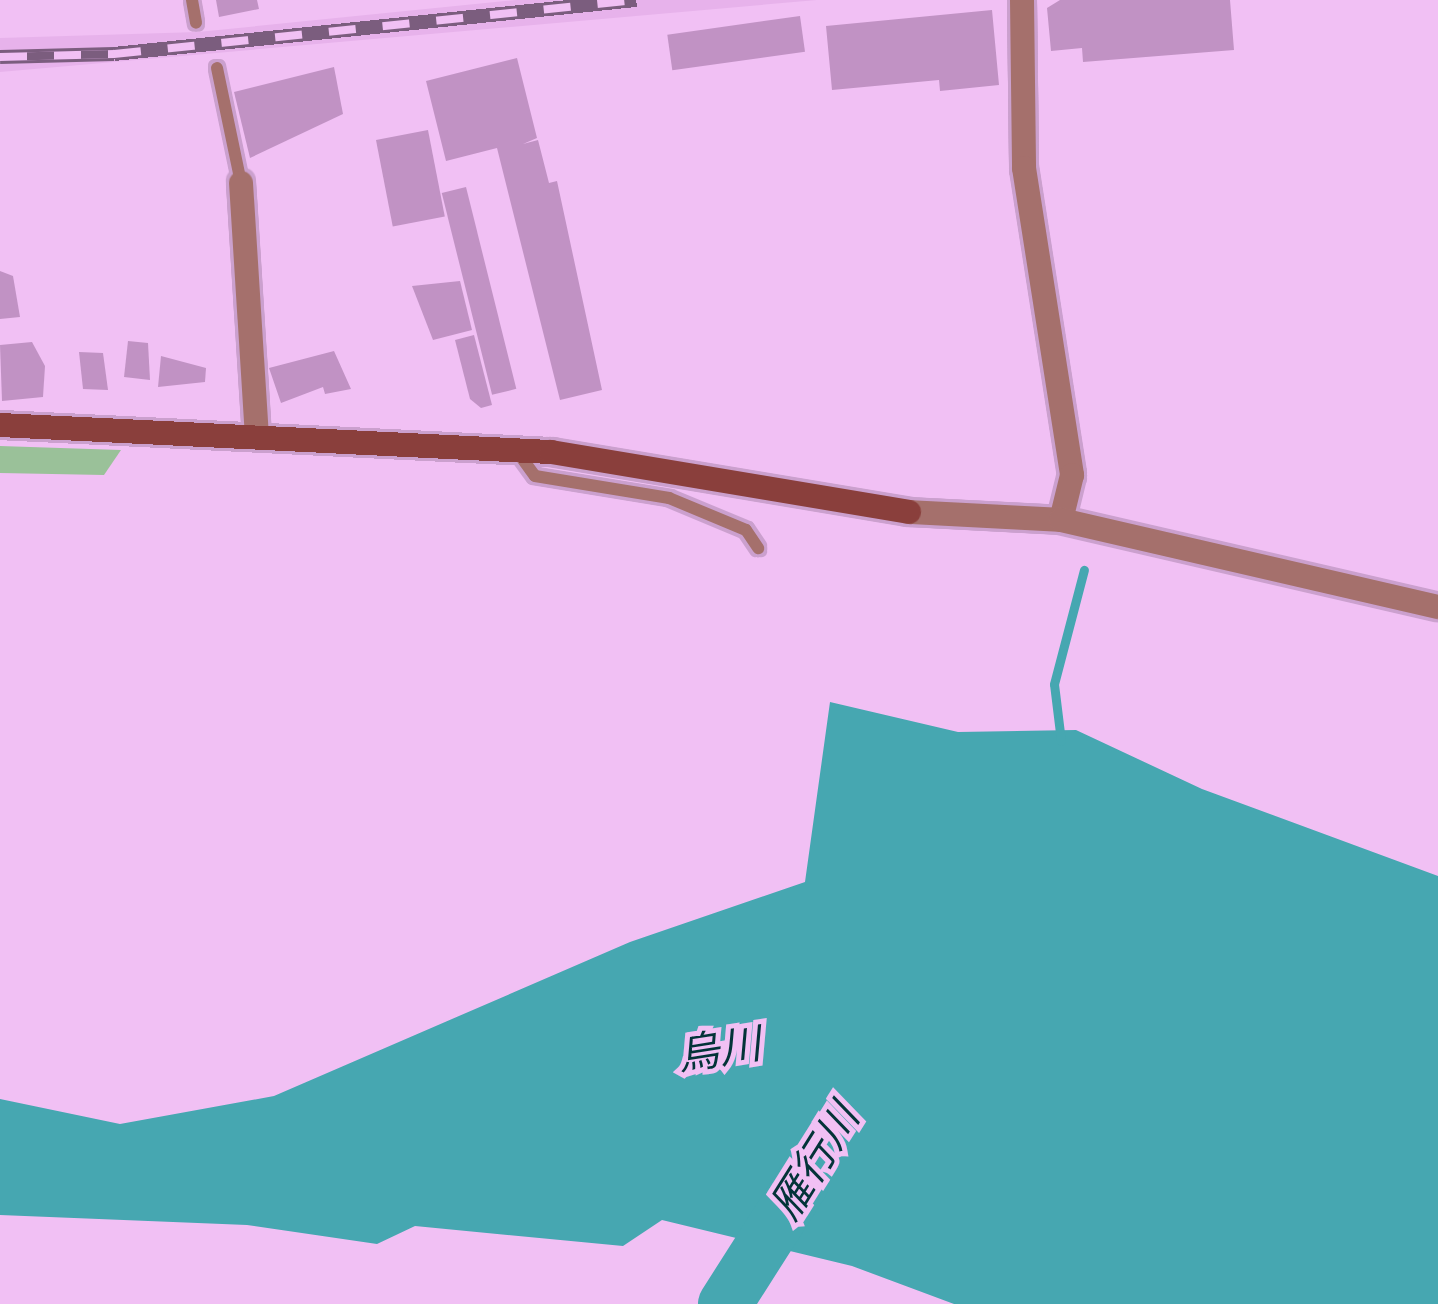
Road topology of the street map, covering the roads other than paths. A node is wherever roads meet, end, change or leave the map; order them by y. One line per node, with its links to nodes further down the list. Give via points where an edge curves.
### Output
1 (192, 0): 3 (lane)
2 (1022, 0): 9 (street, via 1024,168 1072,475)
3 (196, 23)
4 (217, 68): 5 (lane)
5 (242, 183): 7 (street)
6 (0, 425): 7 (street)
7 (257, 434): 8 (street)
8 (516, 449): 9 (street, via 908,512); 10 (lane, via 535,476 669,498 746,530)
9 (1061, 520): 11 (street)
10 (758, 548)
11 (1438, 608)

